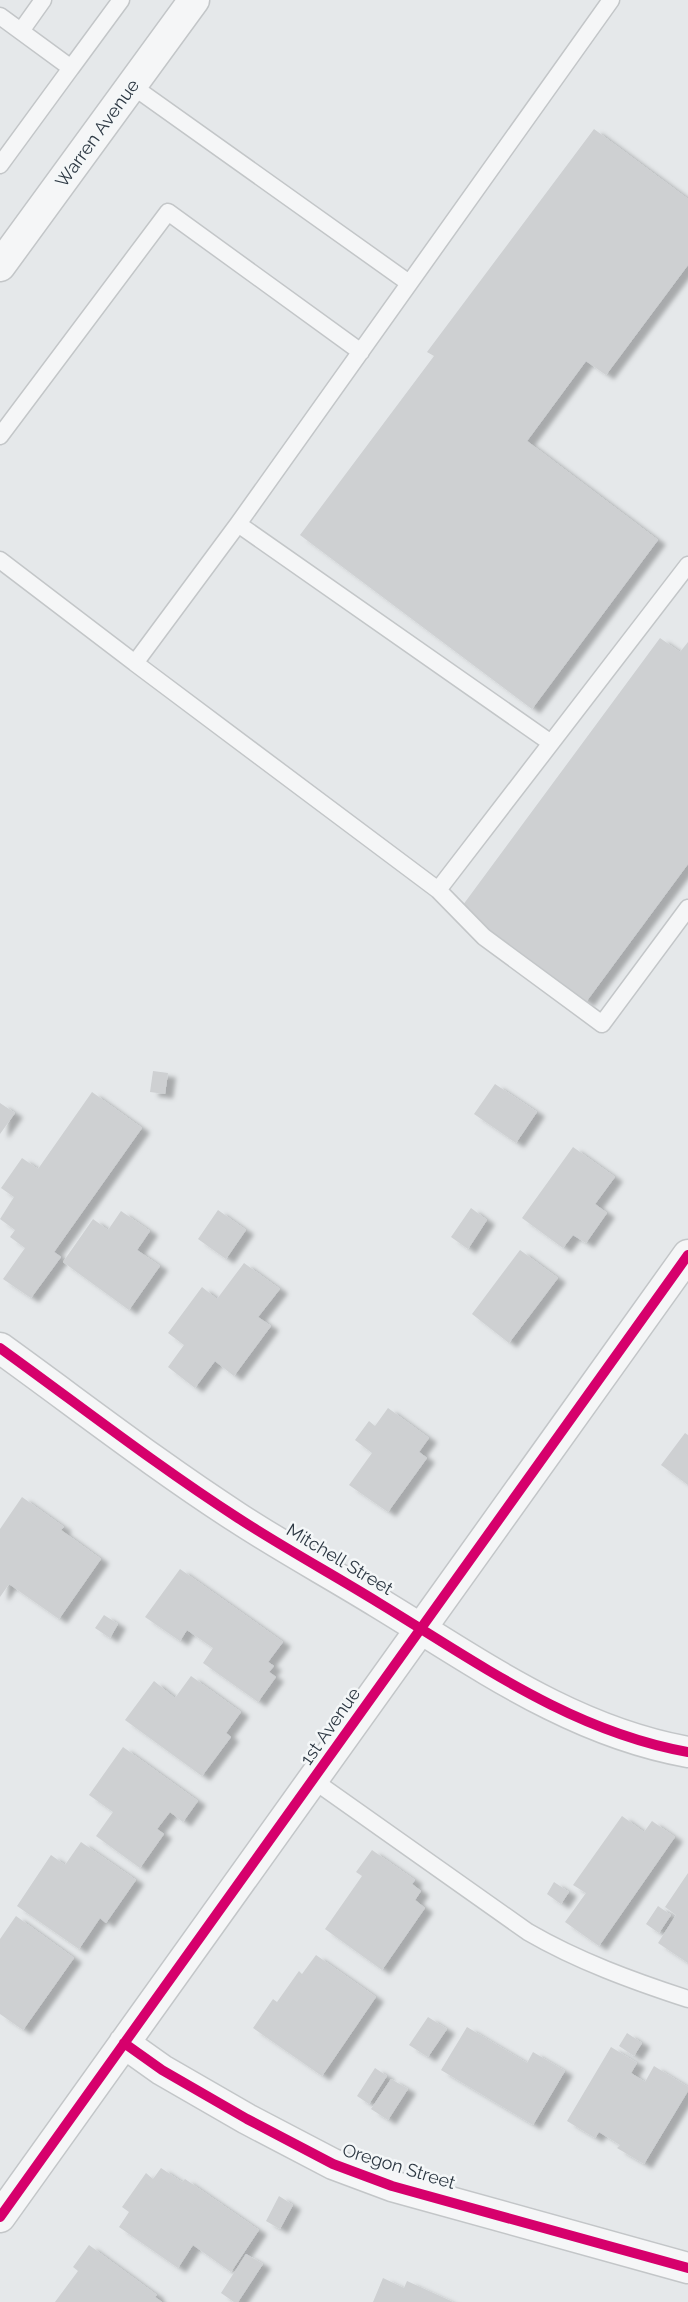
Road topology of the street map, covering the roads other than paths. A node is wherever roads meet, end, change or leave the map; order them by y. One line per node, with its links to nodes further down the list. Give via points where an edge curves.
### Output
1 (43, 0): 6 (lane)
2 (121, 0): 7 (lane)
3 (194, 0): 8 (street, Warren Avenue)
4 (611, 0): 11 (lane)
5 (0, 16): 6 (lane)
6 (21, 31): 7 (lane)
7 (71, 68): 9 (lane)
8 (131, 85): 10 (street, Warren Avenue); 11 (lane)
9 (0, 165)
10 (0, 266)
11 (410, 283): 12 (lane)
12 (361, 352): 13 (lane, via 168,212); 14 (lane)
13 (0, 436)
14 (238, 524): 17 (lane); 18 (lane)
15 (0, 560): 17 (lane)
16 (688, 565): 18 (lane)
17 (135, 663): 19 (lane)
18 (551, 743): 19 (lane)
19 (438, 890): 20 (lane, via 484,937 602,1024)
20 (688, 908)
21 (688, 1255): 23 (street, 1st Avenue)
22 (0, 1348): 23 (street, Mitchell Street, via 237,1518)
23 (420, 1629): 24 (street, Mitchell Street, via 587,1721 632,1740); 25 (street, 1st Avenue)
24 (688, 1752)
25 (313, 1780): 26 (lane, via 540,1938 574,1956); 27 (street, 1st Avenue)
26 (688, 1999)
27 (124, 2043): 28 (street, 1st Avenue); 29 (street, Oregon Street, via 162,2070 333,2164 392,2186)
28 (0, 2217)
29 (688, 2268)

